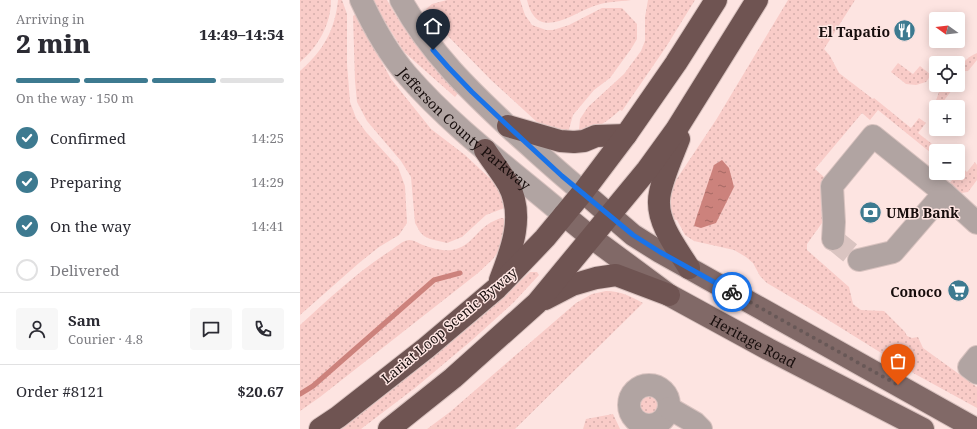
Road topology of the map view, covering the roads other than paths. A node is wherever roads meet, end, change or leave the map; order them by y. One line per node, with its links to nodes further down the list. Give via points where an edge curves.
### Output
1 (361, 0): 8 (street, Jefferson County Parkway, via 385,46 407,75 451,121)
2 (401, 0): 6 (street, Jefferson County Parkway, via 426,41 448,67)
3 (716, 0): 7 (highway, Lariat Loop Scenic Byway)
4 (757, 0): 5 (highway)
5 (689, 109): 13 (highway, via 647,170); 17 (highway, via 658,202 664,227)
6 (508, 126): 7 (highway, via 560,141 574,142 596,136); 9 (street, Jefferson County Parkway)
7 (626, 135): 9 (highway, Lariat Loop Scenic Byway)
8 (485, 150): 12 (street, Jefferson County Parkway); 18 (highway, via 508,184 517,213 510,255)
9 (583, 192): 12 (highway, Lariat Loop Scenic Byway); 13 (main road)
10 (944, 193): 11 (street); 15 (street, via 873,136 832,186); 16 (street, via 893,252)
11 (974, 212)
12 (564, 215): 14 (main road, Jefferson County Parkway); 18 (highway, Lariat Loop Scenic Byway)
13 (610, 216): 14 (highway); 17 (main road, via 633,235)
14 (592, 238): 19 (main road, Heritage Road); 20 (highway)
15 (833, 239)
16 (859, 260)
17 (689, 268): 28 (main road)
18 (497, 288): 24 (highway, Lariat Loop Scenic Byway, via 426,348)
19 (669, 295): 20 (highway, via 616,274 572,285); 27 (main road, Heritage Road)
20 (537, 303): 25 (highway, via 453,378)
21 (977, 357): 22 (street, via 969,367)
22 (977, 373)
23 (669, 408): 26 (street, via 695,422)
24 (320, 429)
25 (389, 429)
26 (701, 429)
27 (923, 429)
28 (976, 429)

